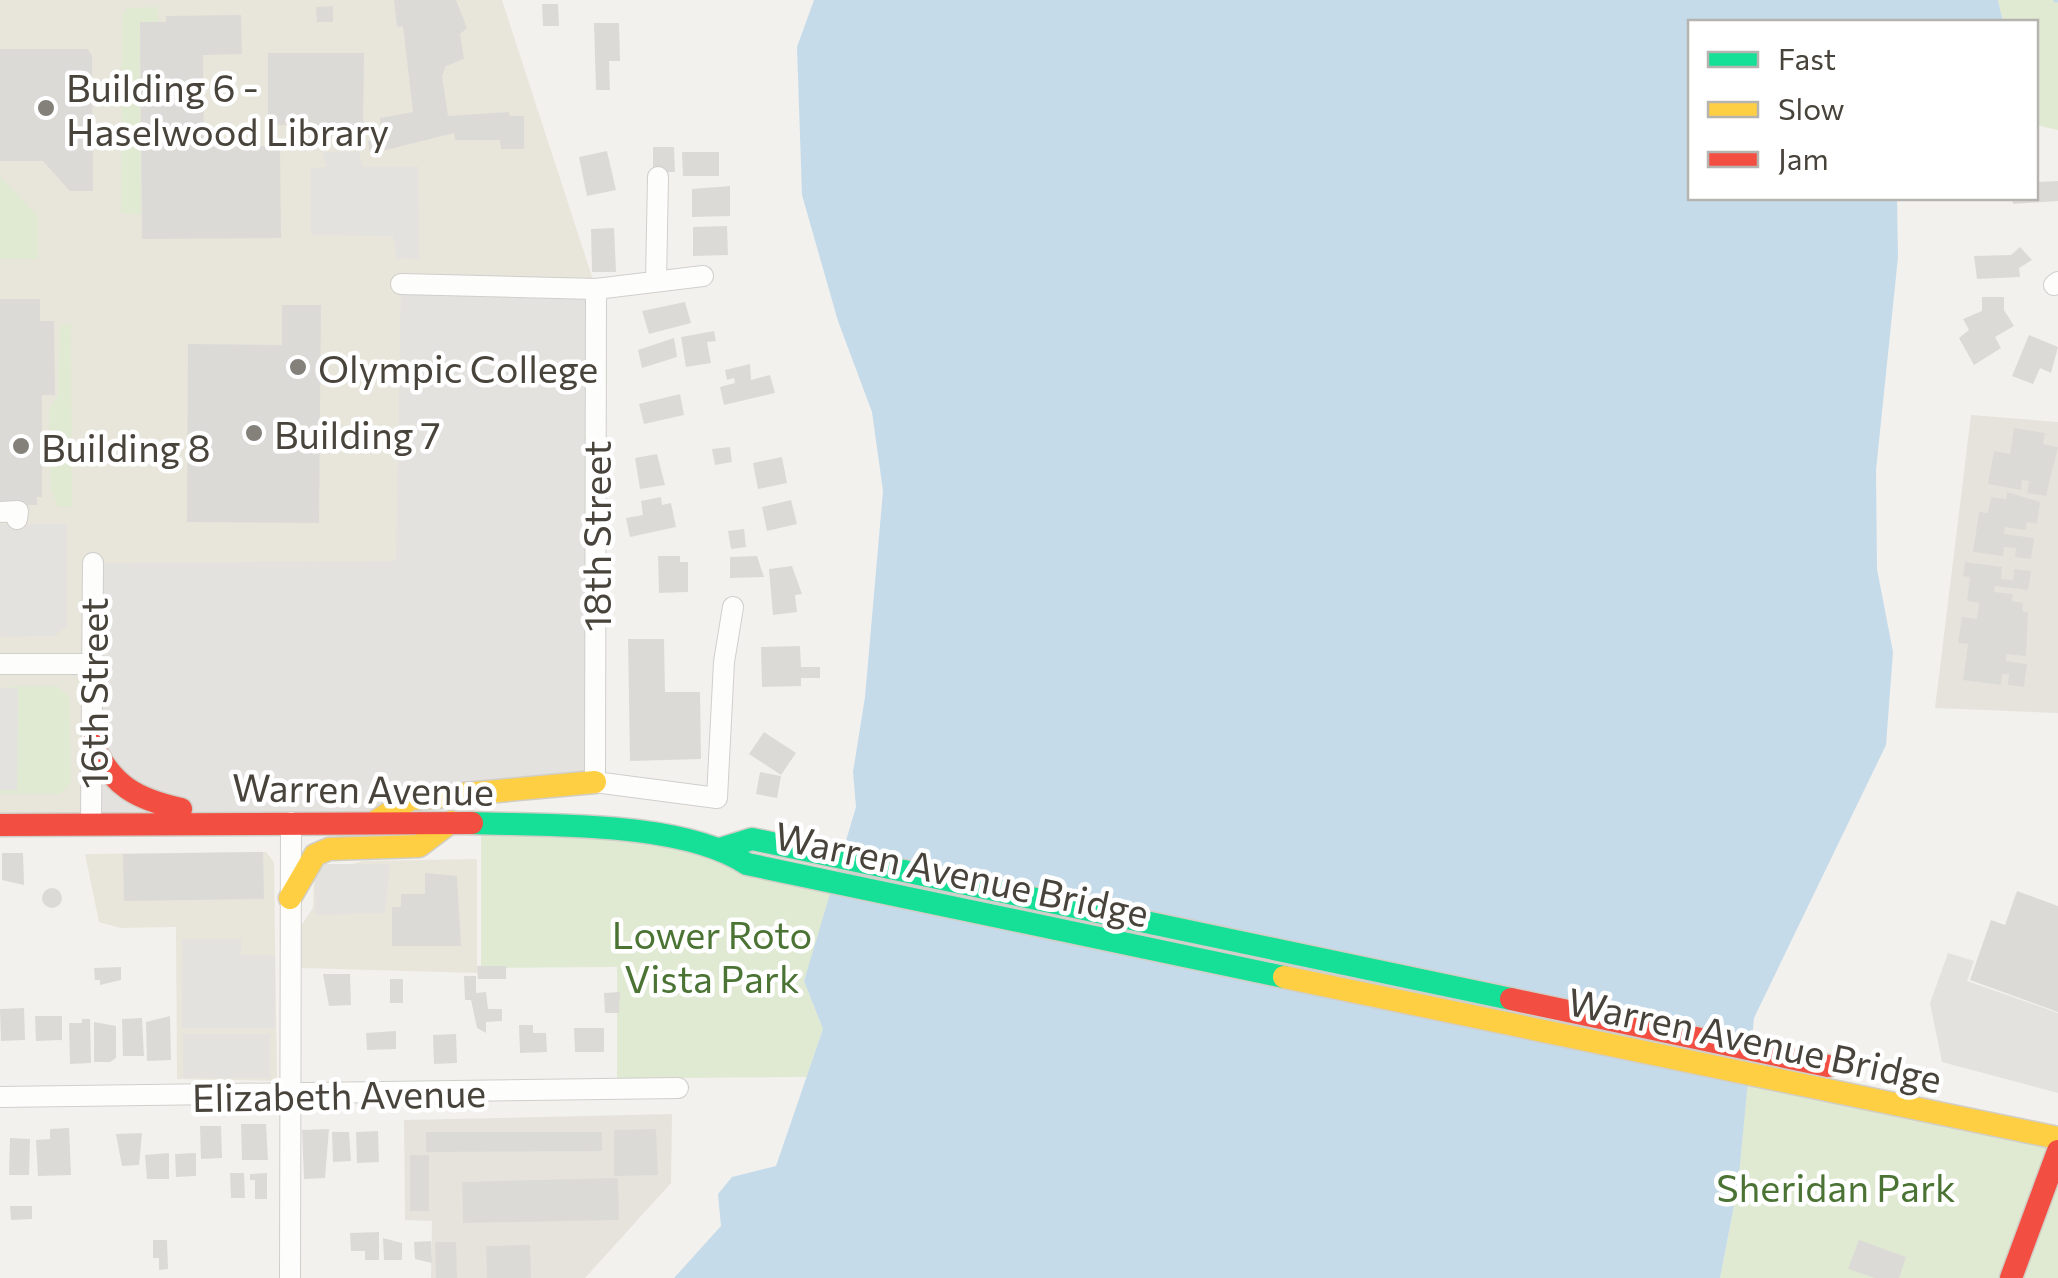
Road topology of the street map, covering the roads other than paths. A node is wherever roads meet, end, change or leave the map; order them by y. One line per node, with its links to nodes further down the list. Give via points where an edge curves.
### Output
1 (658, 178): 3 (street)
2 (703, 276): 3 (street)
3 (656, 281): 5 (street)
4 (401, 284): 5 (street)
5 (596, 289): 11 (street, 18th Street)
6 (93, 563): 9 (street, 16th Street)
7 (733, 606): 11 (street, via 717,798)
8 (0, 664): 9 (street)
9 (93, 664): 10 (street, 16th Street)
10 (92, 744): 12 (main road, via 126,795); 16 (street, 16th Street)
11 (596, 782): 14 (main road, via 411,798)
12 (212, 822): 13 (main road, Warren Avenue); 16 (main road, Warren Avenue)
13 (290, 822): 14 (main road, Warren Avenue); 19 (street)
14 (376, 822): 15 (main road, Warren Avenue)
15 (452, 822): 18 (main road, Warren Avenue, via 612,828); 19 (main road, via 418,846 315,855)
16 (91, 823): 17 (main road, Warren Avenue)
17 (0, 825)
18 (723, 848): 23 (main road, Warren Avenue Bridge, via 752,839); 24 (main road, Warren Avenue Bridge, via 748,864 835,884)
19 (290, 898): 21 (street)
20 (678, 1088): 21 (street, Elizabeth Avenue)
21 (287, 1096): 22 (street, Elizabeth Avenue); 26 (street)
22 (0, 1097)
23 (2058, 1115)
24 (2058, 1138)
25 (2058, 1150): 27 (main road)
26 (290, 1278)
27 (2011, 1278)

